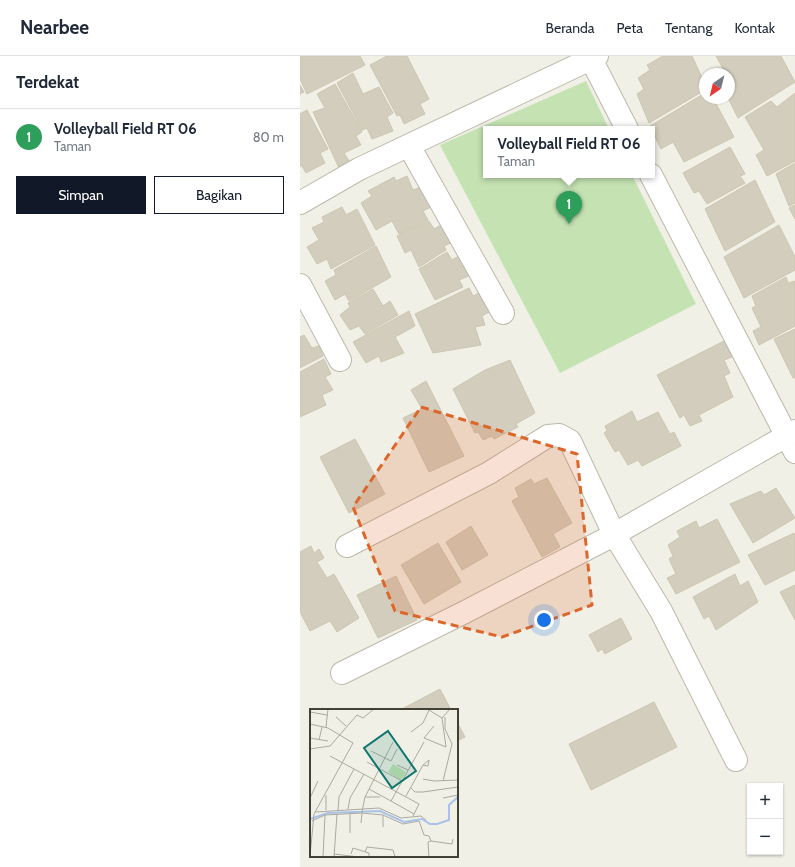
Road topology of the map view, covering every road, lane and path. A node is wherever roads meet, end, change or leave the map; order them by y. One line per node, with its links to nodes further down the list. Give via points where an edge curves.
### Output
1 (594, 58): 2 (street); 3 (street)
2 (626, 126)
3 (409, 146): 5 (street, via 359,169); 7 (street)
4 (653, 178): 9 (street)
5 (300, 203)
6 (300, 285): 8 (street)
7 (503, 313)
8 (340, 360)
9 (792, 440): 10 (street)
10 (614, 534): 11 (street, via 570,441 559,435 548,436 489,473); 12 (street); 13 (street, via 660,611)
11 (347, 546)
12 (342, 673)
13 (736, 760)

